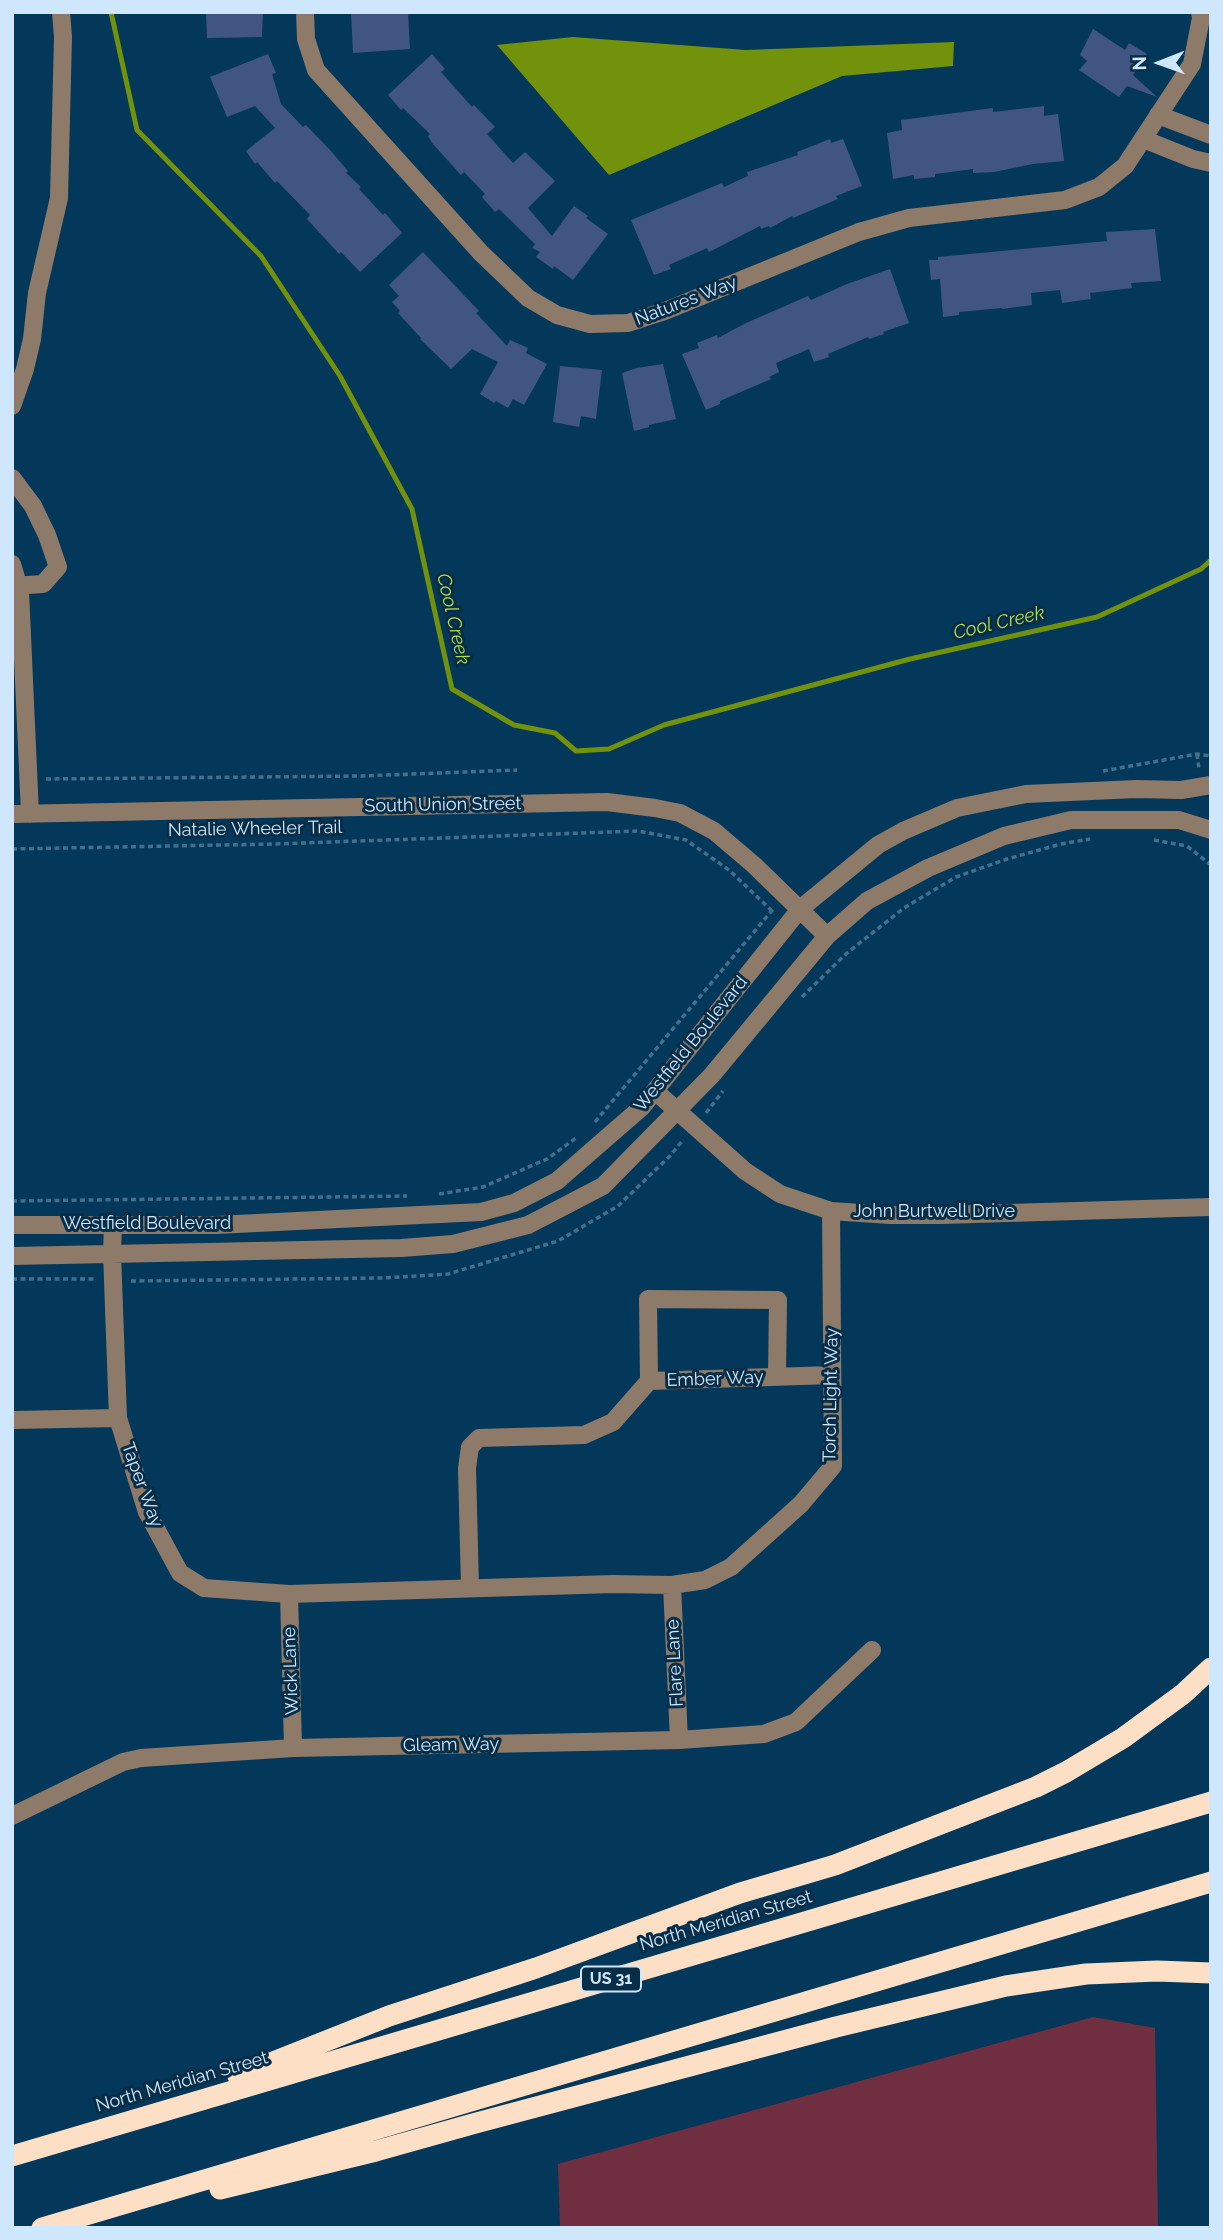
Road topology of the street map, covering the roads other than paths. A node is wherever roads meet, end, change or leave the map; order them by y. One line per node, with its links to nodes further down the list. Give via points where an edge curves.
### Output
1 (61, 12): 8 (street, via 60,198 37,293 32,340)
2 (305, 12): 6 (street, Natures Way, via 306,39 316,70 481,253 528,298 557,315 590,324 628,323 665,311 859,232 909,218 1065,200 1112,177)
3 (1200, 12): 4 (street, Natures Way, via 1192,64)
4 (1158, 115): 5 (street); 6 (street, Natures Way)
5 (1211, 135)
6 (1143, 139): 7 (street)
7 (1211, 163)
8 (12, 406)
9 (12, 478): 11 (street, via 33,506 58,567 43,583)
10 (12, 564): 11 (street)
11 (15, 586): 12 (street)
12 (18, 681): 14 (street, via 28,780)
13 (1211, 785): 16 (street, Westfield Boulevard, via 1181,790 1026,794 957,808 878,845)
14 (21, 814): 16 (street, South Union Street, via 607,802 680,813 715,831)
15 (1211, 830): 17 (street, Westfield Boulevard, via 1179,820 1071,820 1004,836 928,868 867,901)
16 (793, 903): 17 (street, South Union Street); 18 (street, Westfield Boulevard)
17 (827, 936): 19 (street, Westfield Boulevard, via 712,1075)
18 (655, 1091): 19 (street, John Burtwell Drive); 22 (street, Westfield Boulevard, via 556,1181 514,1203 481,1212 216,1225)
19 (676, 1111): 21 (street, John Burtwell Drive, via 745,1171 780,1194); 24 (street, Westfield Boulevard, via 603,1186 528,1225 453,1244 401,1248)
20 (1211, 1207): 21 (street, John Burtwell Drive, via 941,1215)
21 (831, 1210): 26 (street, Torch Light Way)
22 (114, 1224): 23 (street, Westfield Boulevard); 24 (street, Taper Way)
23 (12, 1225)
24 (112, 1254): 25 (street, Westfield Boulevard); 29 (street, Taper Way)
25 (12, 1256)
26 (832, 1375): 27 (street, Ember Way); 31 (street, Torch Light Way, via 833,1466 801,1504 731,1567 705,1580)
27 (778, 1377): 28 (street, Ember Way); 28 (street, via 778,1300 648,1299)
28 (649, 1381): 32 (street, Ember Way, via 613,1422 584,1435 479,1438 470,1447)
29 (118, 1418): 30 (street); 33 (street, Taper Way, via 147,1512 180,1573 204,1588)
30 (12, 1420)
31 (672, 1585): 32 (street, Torch Light Way); 36 (street, Flare Lane)
32 (470, 1588): 33 (street, Taper Way)
33 (289, 1594): 37 (street, Wick Lane)
34 (872, 1650): 36 (street, Gleam Way, via 796,1722 764,1734)
35 (1211, 1668): 42 (highway, via 1123,1738 1036,1787 835,1865 740,1893 389,2016)
36 (679, 1740): 37 (street, Gleam Way)
37 (293, 1748): 39 (street, Gleam Way, via 123,1762)
38 (1211, 1802): 42 (highway, North Meridian Street / US 31)
39 (12, 1816)
40 (1211, 1882): 44 (highway)
41 (1211, 1973): 45 (highway, via 1086,1974 1006,1986 824,2030 376,2151)
42 (87, 2134): 43 (highway, North Meridian Street / US 31)
43 (12, 2156)
44 (41, 2228)
45 (58, 2228)

